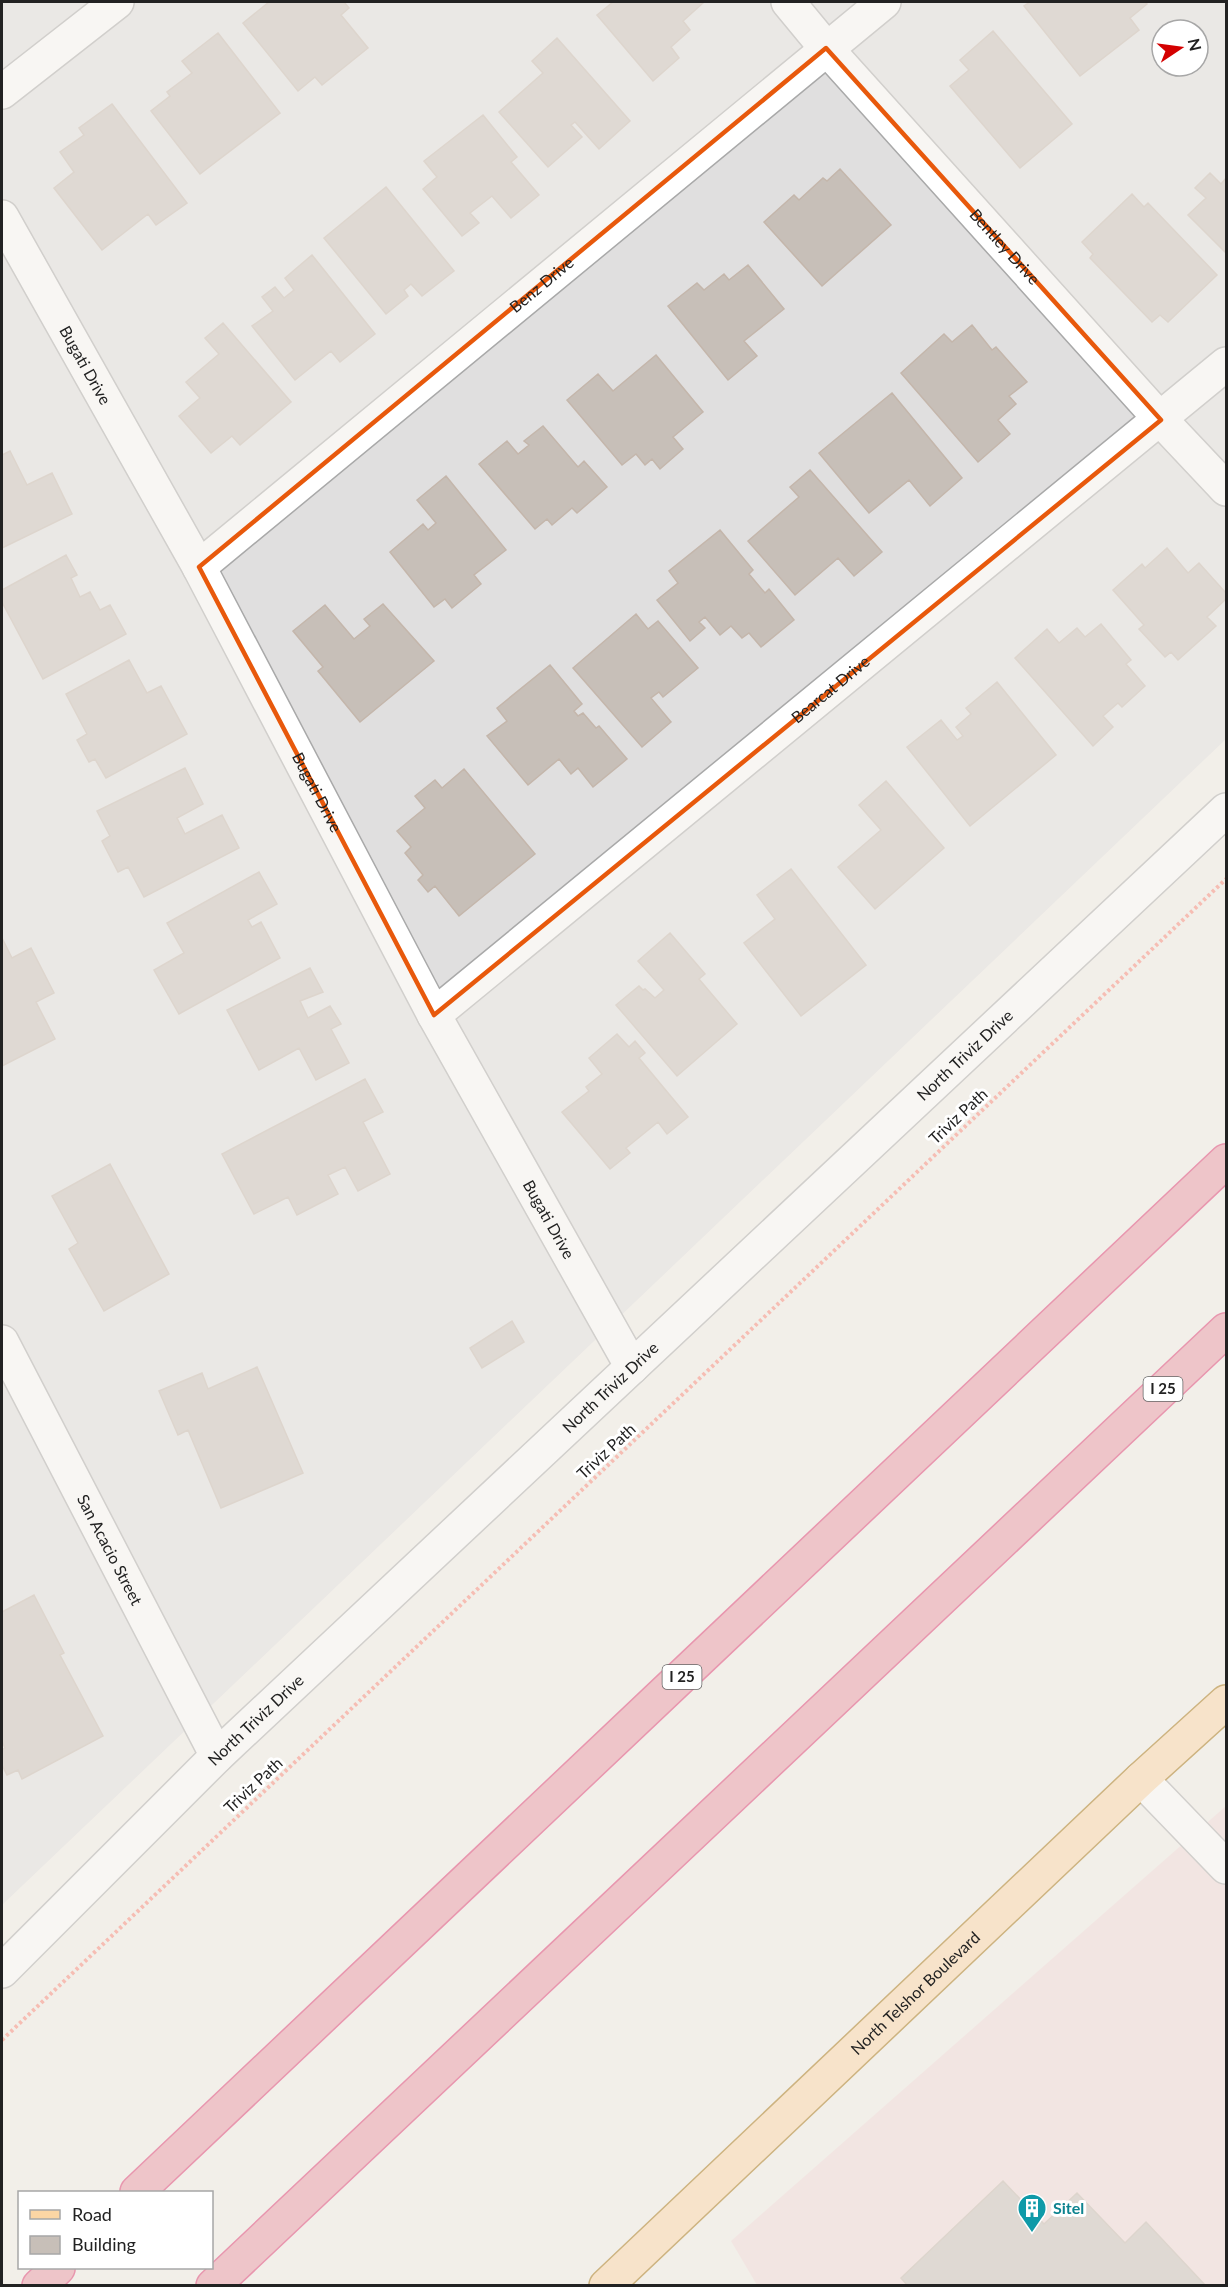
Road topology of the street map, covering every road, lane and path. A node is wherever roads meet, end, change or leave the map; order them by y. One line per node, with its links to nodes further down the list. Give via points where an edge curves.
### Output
1 (117, 2): 5 (street)
2 (788, 2): 4 (street, Bentley Drive)
3 (884, 2): 4 (street, Benz Drive)
4 (826, 48): 8 (street, Bentley Drive); 10 (street, Benz Drive)
5 (2, 92)
6 (2, 217): 10 (street, Bugati Drive)
7 (1227, 364): 8 (street, Bearcat Drive)
8 (1161, 420): 9 (street, Bentley Drive); 13 (street, Bearcat Drive)
9 (1227, 489)
10 (199, 567): 13 (street, Bugati Drive)
11 (1227, 810): 17 (street, North Triviz Drive)
12 (1227, 879): 23 (path, Triviz Path)
13 (434, 1015): 17 (street, Bugati Drive)
14 (1227, 1161): 24 (highway, I 25)
15 (1227, 1330): 27 (highway, I 25)
16 (2, 1342): 19 (street, San Acacio Street)
17 (632, 1367): 19 (street, North Triviz Drive)
18 (1227, 1702): 20 (main road, North Telshor Boulevard)
19 (217, 1756): 22 (street, North Triviz Drive)
20 (1142, 1779): 21 (street); 28 (main road, North Telshor Boulevard)
21 (1227, 1867)
22 (2, 1971)
23 (2, 2040)
24 (139, 2191)
25 (57, 2269): 26 (highway)
26 (39, 2286)
27 (213, 2286)
28 (606, 2286)

